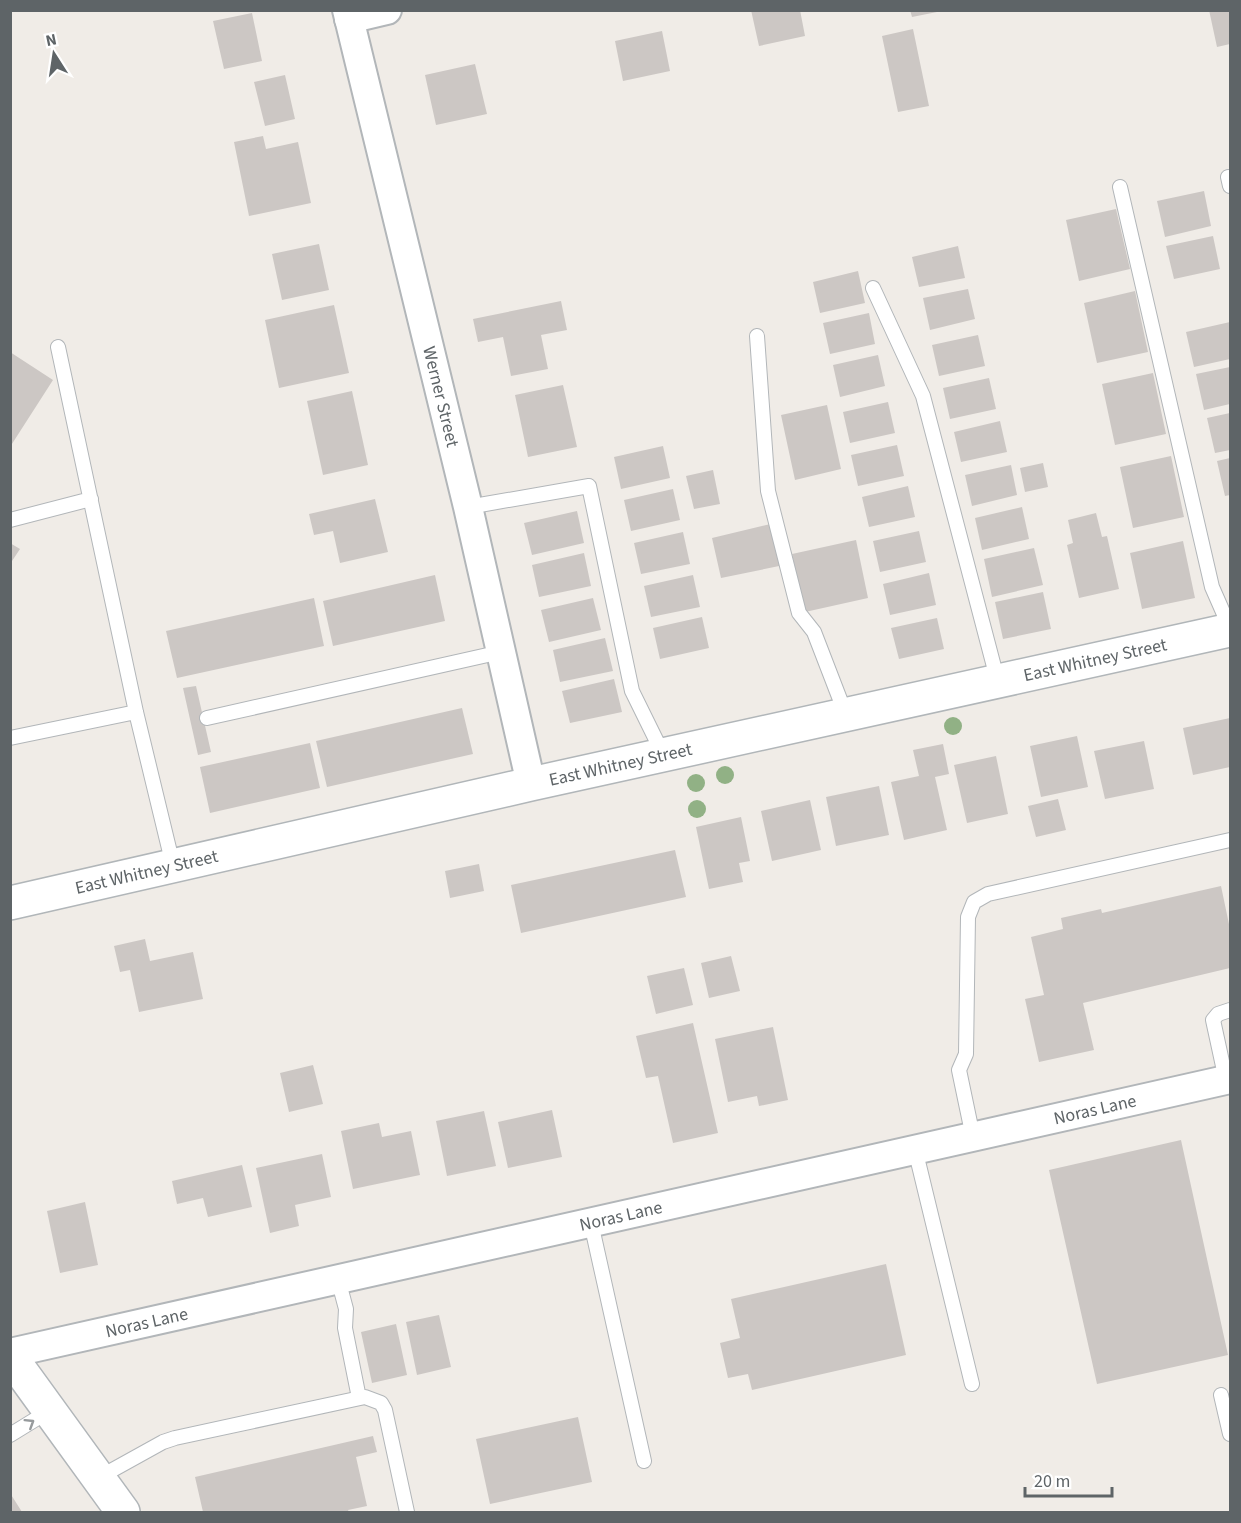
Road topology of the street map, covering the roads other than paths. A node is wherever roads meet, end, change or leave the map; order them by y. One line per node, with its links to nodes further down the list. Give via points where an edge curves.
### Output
1 (387, 10): 2 (street)
2 (348, 15): 8 (street, Werner Street)
3 (1120, 187): 10 (lane, via 1212,586)
4 (873, 288): 12 (lane, via 923,396)
5 (757, 336): 14 (lane, via 768,491 799,613 814,632)
6 (58, 346): 7 (lane)
7 (91, 499): 9 (lane); 13 (lane)
8 (468, 507): 11 (street, Werner Street); 17 (lane, via 589,486 632,691)
9 (10, 520)
10 (1230, 629): 12 (street, East Whitney Street)
11 (501, 652): 15 (lane); 18 (street, Werner Street)
12 (998, 682): 14 (street, East Whitney Street)
13 (136, 712): 16 (lane); 20 (lane)
14 (846, 715): 17 (street, East Whitney Street)
15 (207, 718)
16 (10, 738)
17 (664, 756): 18 (street, East Whitney Street)
18 (531, 784): 20 (street, East Whitney Street)
19 (1230, 840): 24 (lane, via 988,894 974,902 968,917 966,1054 959,1071)
20 (173, 865): 21 (street, East Whitney Street)
21 (10, 903)
22 (1230, 1010): 23 (lane, via 1213,1020)
23 (1228, 1079): 24 (street, Noras Lane)
24 (973, 1137): 25 (street, Noras Lane)
25 (915, 1149): 26 (street, Noras Lane); 29 (lane)
26 (591, 1223): 27 (street, Noras Lane); 35 (lane)
27 (338, 1279): 28 (street, Noras Lane); 31 (lane)
28 (10, 1354): 32 (street)
29 (972, 1384)
30 (1221, 1395): 33 (lane)
31 (359, 1398): 36 (lane, via 175,1438); 38 (lane, via 371,1398 385,1410)
32 (50, 1411): 34 (lane, one-way to 32); 36 (street)
33 (1230, 1434)
34 (10, 1435)
35 (644, 1461)
36 (98, 1478): 37 (street)
37 (123, 1512)
38 (407, 1512)

